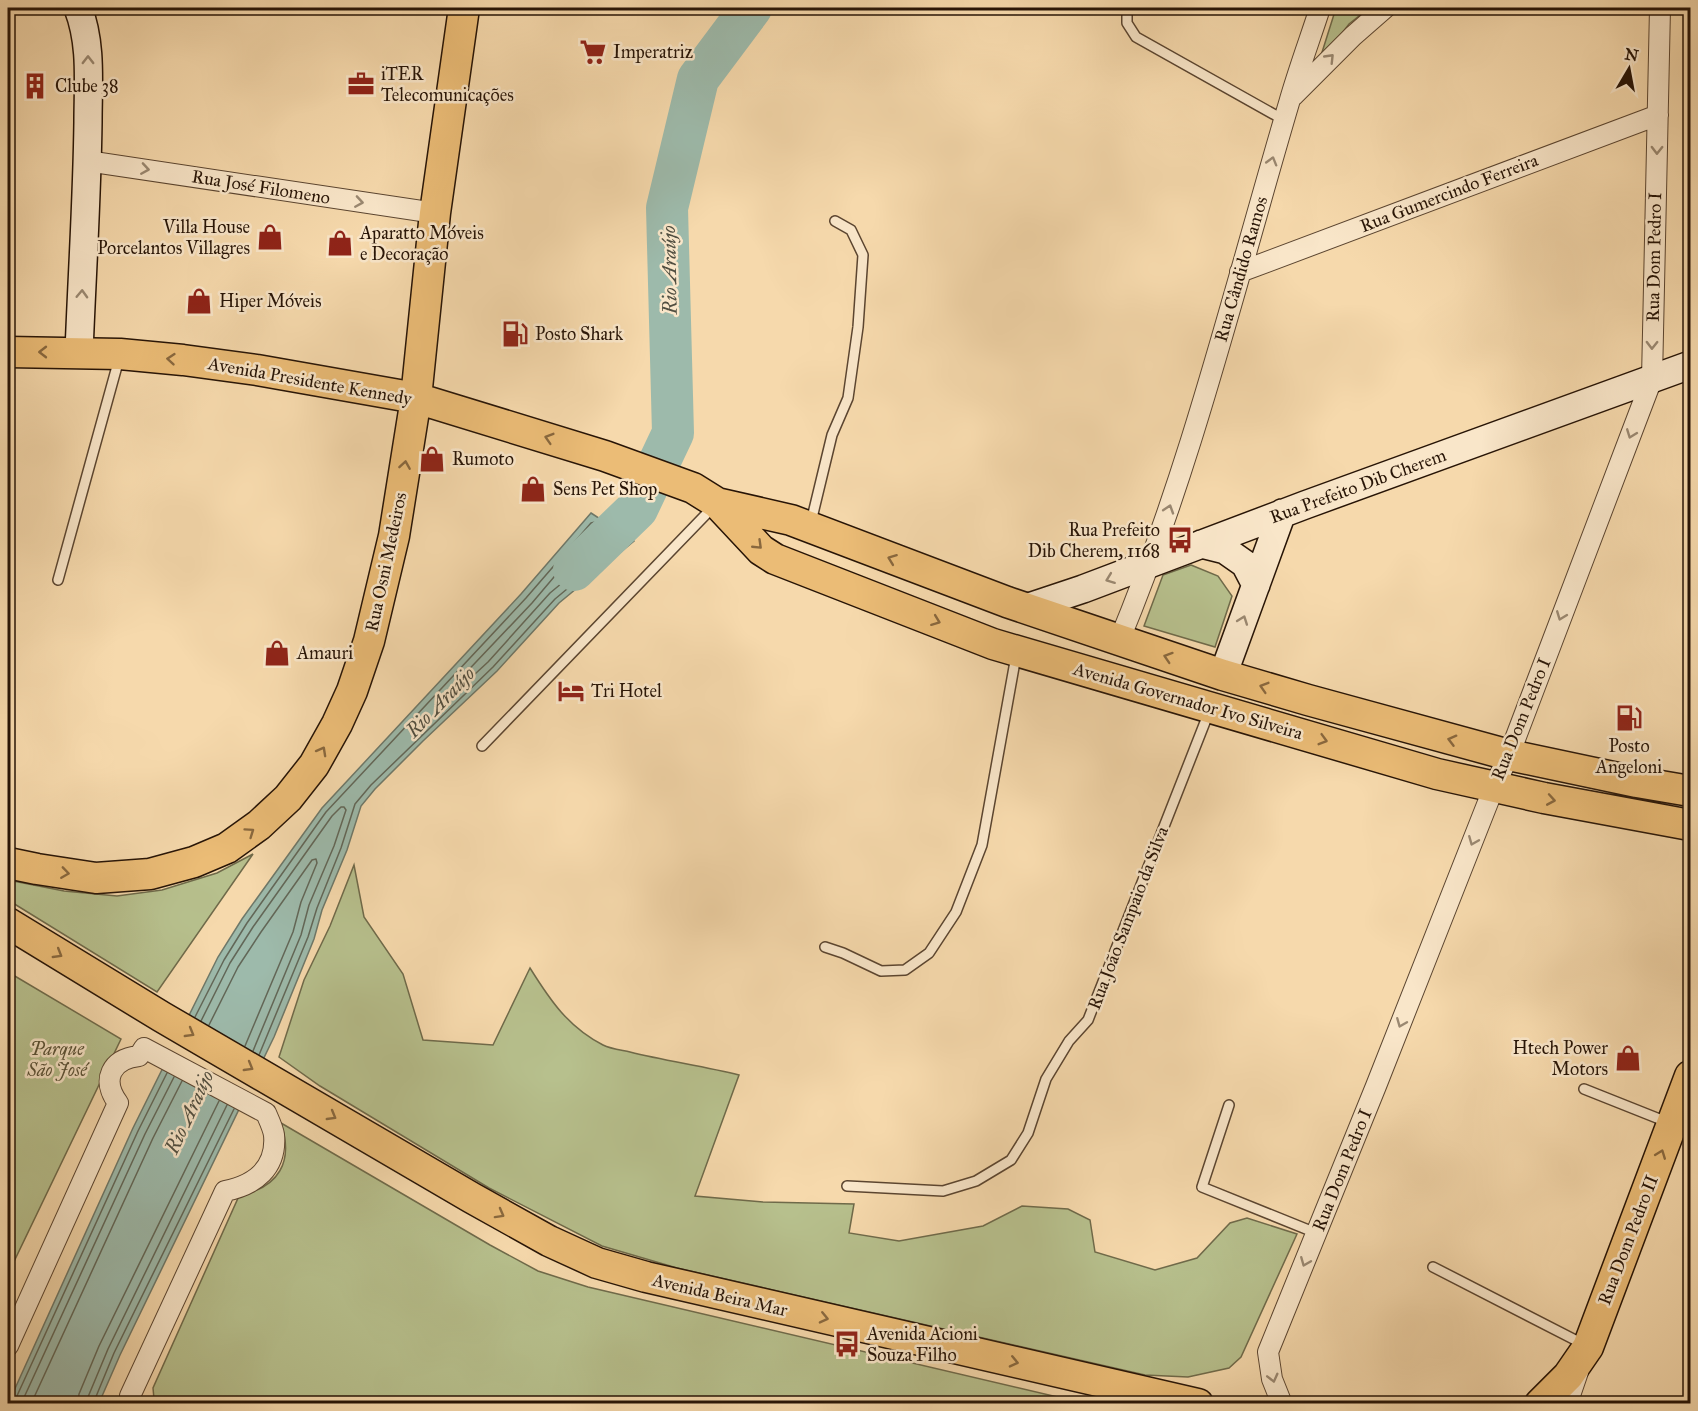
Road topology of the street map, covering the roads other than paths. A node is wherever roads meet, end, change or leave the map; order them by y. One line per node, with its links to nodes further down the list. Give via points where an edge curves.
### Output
1 (78, 8): 10 (main road, one-way to 1, via 88,48)
2 (1127, 8): 9 (lane, via 1127,23 1136,37)
3 (1320, 8): 7 (street)
4 (1385, 8): 7 (street, Rua Cândido Ramos, one-way to 4)
5 (1660, 8): 8 (street, Rua Dom Pedro I)
6 (459, 12): 11 (main road, Rua Osni Medeiros)
7 (1290, 100): 9 (street, Rua Cândido Ramos)
8 (1658, 115): 13 (street, Rua Gumercindo Ferreira); 18 (street, Rua Dom Pedro I, one-way to 18)
9 (1284, 120): 13 (street, Rua Cândido Ramos, one-way to 9)
10 (87, 161): 11 (street, Rua José Filomeno, one-way to 11); 15 (main road, one-way to 10)
11 (435, 213): 19 (main road, Rua Osni Medeiros)
12 (836, 221): 22 (lane, via 851,230 863,255 858,327 848,398 832,435)
13 (1240, 272): 24 (street, Rua Cândido Ramos, one-way to 13, via 1185,460)
14 (8, 352): 15 (main road, Avenida Presidente Kennedy, one-way to 14)
15 (80, 352): 16 (main road, Avenida Presidente Kennedy)
16 (120, 354): 19 (main road, Avenida Presidente Kennedy, one-way to 16, via 257,370); 25 (lane)
17 (1690, 365): 18 (main road, Rua Prefeito Dib Cherem)
18 (1652, 379): 21 (main road, Rua Prefeito Dib Cherem); 33 (street, Rua Dom Pedro I, one-way to 33)
19 (416, 398): 20 (main road, Avenida Presidente Kennedy, one-way to 19, via 605,456); 37 (main road, Rua Osni Medeiros, one-way to 19, via 96,878 150,874 227,848 260,825 288,798 314,765 337,724 369,641 394,536)
20 (705, 495): 22 (main road, Avenida Governador Ivo Silveira); 29 (main road, Avenida Governador Ivo Silveira, one-way to 29, via 775,559); 32 (lane)
21 (1282, 513): 23 (main road, Rua Prefeito Dib Cherem); 26 (main road)
22 (810, 527): 27 (main road, Avenida Governador Ivo Silveira, one-way to 22)
23 (1201, 544): 24 (main road, Rua Prefeito Dib Cherem); 26 (main road, via 1225,550 1245,564)
24 (1149, 564): 27 (main road, Rua Prefeito Dib Cherem, one-way to 27); 28 (street, Rua Cândido Ramos)
25 (58, 580)
26 (1256, 585): 30 (main road, one-way to 26)
27 (1026, 608): 28 (main road, Avenida Governador Ivo Silveira)
28 (1119, 640): 30 (main road, Avenida Governador Ivo Silveira, one-way to 28)
29 (1017, 651): 31 (main road, Avenida Governador Ivo Silveira); 39 (lane, via 982,845 956,912 929,953 905,970 881,971)
30 (1223, 675): 31 (main road); 33 (main road, Avenida Governador Ivo Silveira, one-way to 30)
31 (1211, 707): 34 (main road, Avenida Governador Ivo Silveira, one-way to 34); 44 (lane, Rua João Sampaio da Silva, via 1088,1020 1069,1041 1046,1079 1028,1133 1011,1160 976,1181 943,1191)
32 (482, 746)
33 (1509, 754): 34 (street, Rua Dom Pedro I); 35 (main road, Avenida Governador Ivo Silveira)
34 (1494, 787): 36 (main road, Avenida Governador Ivo Silveira, one-way to 36); 45 (street, Rua Dom Pedro I, one-way to 45)
35 (1690, 791)
36 (1690, 825)
37 (8, 863)
38 (8, 923): 51 (main road, Avenida Beira Mar, one-way to 51, via 472,1198 597,1263)
39 (825, 947)
40 (1690, 1076): 43 (main road, Rua Dom Pedro II)
41 (1584, 1089): 43 (lane)
42 (1229, 1105): 45 (lane, via 1202,1187)
43 (1672, 1124): 48 (main road, Rua Dom Pedro II, one-way to 43)
44 (847, 1186)
45 (1316, 1233): 52 (street, Rua Dom Pedro I, one-way to 52, via 1268,1352 1272,1379)
46 (1433, 1267): 48 (lane)
47 (8, 1346): 50 (street, via 118,1103 109,1083 111,1072 128,1057 139,1056 144,1047 266,1113 274,1133 274,1150 268,1166 256,1179 242,1188 225,1191)
48 (1588, 1347): 49 (main road)
49 (1549, 1403)
50 (129, 1404)
51 (1198, 1404)
52 (1282, 1404)

